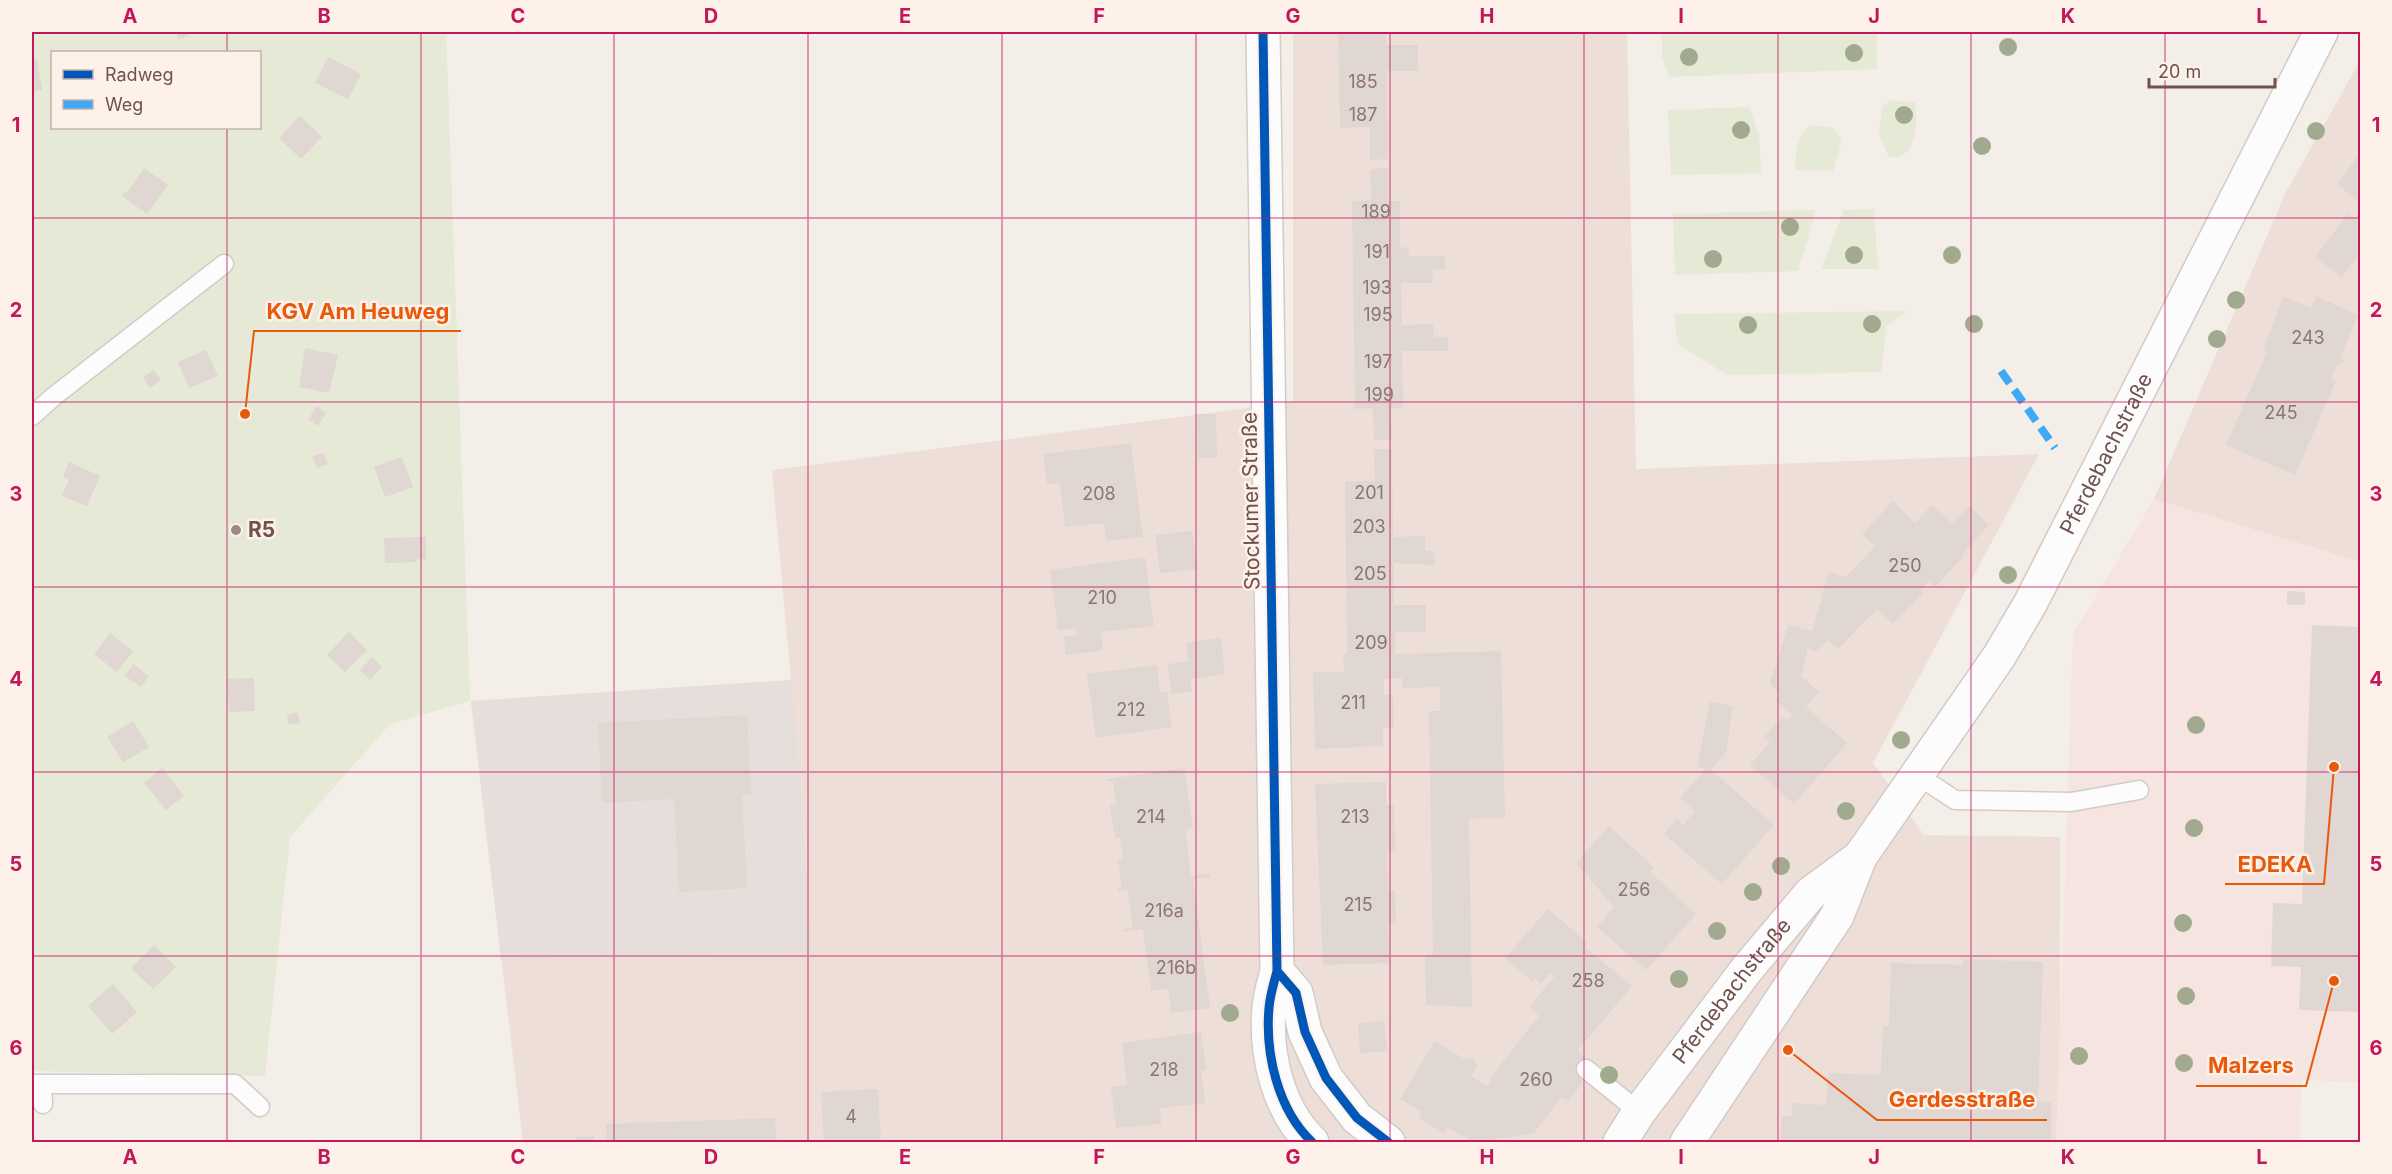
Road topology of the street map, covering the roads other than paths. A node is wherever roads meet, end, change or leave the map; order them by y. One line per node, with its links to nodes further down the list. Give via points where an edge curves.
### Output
1 (1263, 32): 8 (main road, Stockumer Straße)
2 (2321, 32): 5 (main road, Pferdebachstraße, via 2030,604)
3 (224, 264): 4 (lane)
4 (32, 416)
5 (1917, 776): 6 (lane, via 1955,800 2071,802); 7 (main road, Pferdebachstraße)
6 (2139, 790)
7 (1860, 857): 14 (main road, Pferdebachstraße, via 1811,893 1747,969); 18 (main road, Pferdebachstraße, via 1837,916)
8 (1277, 971): 10 (main road, via 1296,993 1305,1032); 15 (main road, Stockumer Straße, via 1269,1008 1271,1066)
9 (1586, 1069): 14 (lane)
10 (1326, 1078): 15 (main road); 16 (main road, via 1358,1118)
11 (37, 1084): 12 (lane); 13 (lane, via 149,1093 235,1084)
12 (43, 1104)
13 (260, 1107)
14 (1639, 1112): 17 (main road, Pferdebachstraße)
15 (1302, 1140)
16 (1388, 1143)
17 (1620, 1143)
18 (1687, 1143)

